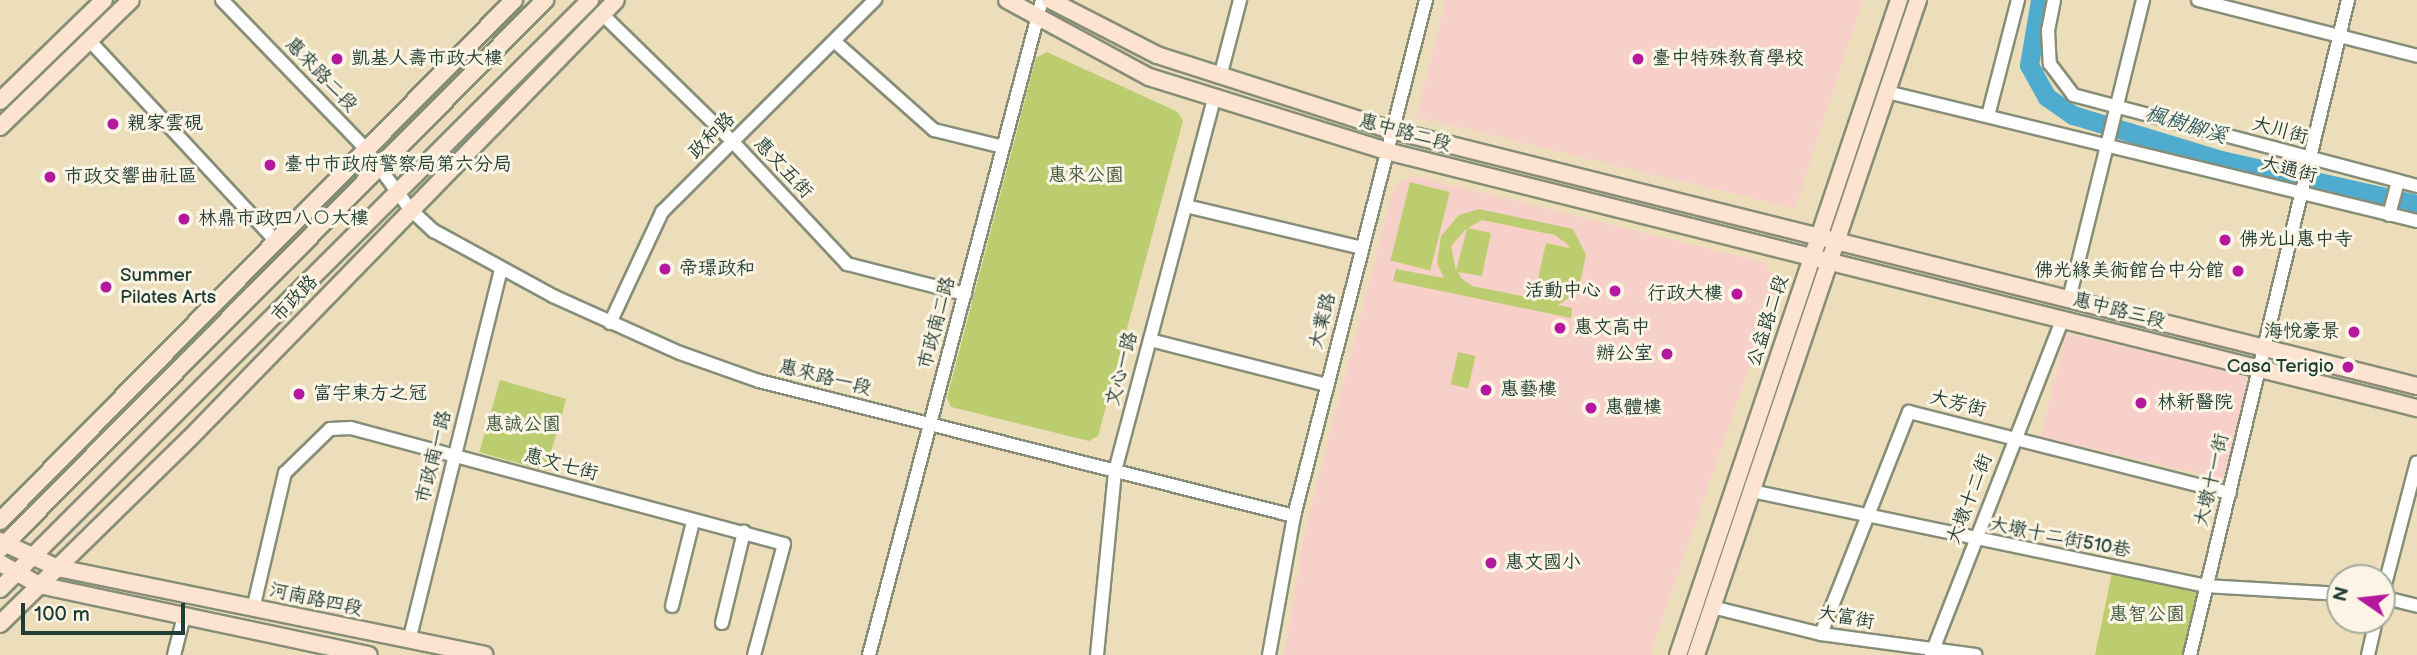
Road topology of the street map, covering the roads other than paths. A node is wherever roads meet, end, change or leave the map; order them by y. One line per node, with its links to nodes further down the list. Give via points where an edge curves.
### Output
1 (104, 0): 31 (street)
2 (131, 0): 25 (street)
3 (222, 0): 39 (street, 惠來路二段)
4 (514, 0): 39 (street)
5 (545, 0): 42 (street, 市政路)
6 (590, 0): 42 (street, 市政路)
7 (616, 0): 22 (street, 市政路)
8 (875, 0): 26 (street, 政和路)
9 (1006, 0): 23 (street, 惠中路二段)
10 (1042, 0): 23 (street, 市政南二路)
11 (1050, 0): 28 (street, 惠中路二段, via 1157,55)
12 (1240, 0): 28 (street)
13 (1426, 0): 35 (street, 大業路)
14 (1899, 0): 50 (street, 公益路二段)
15 (1918, 0): 29 (street, 公益路二段)
16 (2018, 0): 33 (street)
17 (2054, 0): 32 (street, 大川街, via 2048,51 2056,78 2073,95)
18 (2143, 0): 32 (street)
19 (2197, 0): 21 (street)
20 (2348, 0): 24 (street)
21 (2232, 4): 24 (street)
22 (602, 14): 36 (street, 惠文五街); 47 (street, 市政路)
23 (1038, 18): 30 (street, 惠中路二段, via 1149,77); 38 (street, 市政南二路)
24 (2340, 36): 27 (street); 41 (street)
25 (89, 40): 34 (street); 51 (street)
26 (834, 41): 36 (street, 政和路); 38 (street, via 934,130)
27 (2417, 55)
28 (1220, 77): 35 (street, 惠中路二段)
29 (1888, 92): 33 (street, 大通街); 52 (street, 公益路二段)
30 (1214, 99): 40 (street, 惠中路二段); 46 (street, 文心一路)
31 (0, 101)
32 (2114, 112): 37 (street); 41 (street, 大川街)
33 (1988, 116): 37 (street, 大通街)
34 (0, 127)
35 (1391, 130): 40 (street, 大業路); 50 (street, 惠中路二段)
36 (733, 142): 57 (street, 惠文五街, via 847,264); 60 (street, 政和路, via 662,212)
37 (2107, 142): 45 (street, 大通街); 58 (street)
38 (1003, 147): 57 (street, 市政南二路)
39 (365, 148): 42 (street, 惠來路二段); 51 (street)
40 (1386, 151): 53 (street, 大業路); 54 (street, 惠中路二段)
41 (2309, 163): 43 (street, 大川街); 45 (street, 大墩十一街)
42 (389, 180): 47 (street, 惠來路一段); 80 (street, 市政路); 81 (street, 市政路)
43 (2397, 184): 44 (street, 大川街); 48 (street)
44 (2417, 186)
45 (2303, 192): 48 (street, 大通街); 62 (street, 大墩十一街)
46 (1186, 206): 53 (street); 61 (street, 文心一路)
47 (410, 209): 56 (street, 惠來路一段, via 434,231); 84 (street, 市政路)
48 (2390, 211): 49 (street, 大通街)
49 (2417, 221)
50 (1818, 236): 52 (street, 惠中路二段); 54 (street, 公益路二段)
51 (275, 240): 76 (street)
52 (1837, 241): 55 (street, 公益路二段); 58 (street, 惠中路三段)
53 (1362, 248): 64 (street, 大業路)
54 (1811, 257): 55 (street, 惠中路三段); 109 (street, 公益路二段)
55 (1830, 261): 59 (street, 惠中路三段); 72 (street, 公益路二段)
56 (501, 269): 60 (street, 惠來路一段); 69 (street, 市政南一路)
57 (965, 294): 67 (street, 市政南二路)
58 (2069, 299): 62 (street, 惠中路三段)
59 (2063, 319): 63 (street, 惠中路三段); 68 (street, 大墩十二街)
60 (610, 323): 67 (street, 惠來路一段, via 759,381)
61 (1150, 340): 64 (street); 71 (street, 文心一路)
62 (2265, 348): 63 (street, 大墩十一街); 65 (street, 惠中路三段)
63 (2260, 367): 66 (street, 惠中路三段); 73 (street, 大墩十一街)
64 (1327, 384): 74 (street, 大業路)
65 (2417, 386)
66 (2417, 408)
67 (930, 424): 71 (street, 惠來路一段); 106 (street, 市政南二路)
68 (2015, 438): 73 (street, 大芳街); 75 (street, 大芳街, via 1909,412); 79 (street, 大墩十二街)
69 (456, 456): 77 (street, 惠文七街); 94 (street, 惠文七街, via 351,428 330,429 285,473); 100 (street, 市政南一路)
70 (2417, 463): 83 (street)
71 (1115, 471): 74 (street, 惠來路一段); 107 (street, 文心一路)
72 (1752, 491): 75 (street); 93 (street, 公益路二段)
73 (2230, 493): 87 (street, 大墩十一街)
74 (1294, 516): 108 (street, 大業路)
75 (1866, 516): 79 (street, 大墩十二街510巷); 98 (street, 大芳街)
76 (0, 521)
77 (693, 522): 78 (street, 惠文七街); 91 (street)
78 (744, 533): 96 (street); 105 (street, 惠文七街, via 784,544)
79 (1975, 540): 87 (street, 大墩十二街510巷); 101 (street, 大墩十二街)
80 (1, 545): 81 (street, 河南路四段)
81 (29, 558): 84 (street, 河南路四段); 85 (street, 市政路)
82 (0, 563): 85 (street)
83 (2391, 564)
84 (58, 568): 86 (street, 市政路); 94 (street, 河南路四段)
85 (14, 574): 86 (street); 88 (street, 市政路)
86 (40, 585): 95 (street); 97 (street, 市政路)
87 (2207, 586): 89 (street, 大墩十二街510巷); 112 (street, 大墩十一街)
88 (0, 589)
89 (2326, 593)
90 (2396, 601): 92 (street)
91 (672, 606)
92 (2417, 606)
93 (1712, 607): 98 (street, 大富街); 110 (street, 公益路二段)
94 (253, 609): 100 (street, 河南路四段)
95 (184, 616): 102 (street); 103 (street)
96 (722, 623)
97 (0, 624)
98 (1821, 634): 101 (street, 大富街)
99 (2373, 634): 113 (street)
100 (407, 648): 104 (street, 河南路四段)
101 (1931, 653): 111 (street, 大富街)
102 (174, 655)
103 (369, 655)
104 (484, 655)
105 (754, 655)
106 (869, 655)
107 (1097, 655)
108 (1269, 655)
109 (1678, 655)
110 (1696, 655)
111 (1976, 655)
112 (2190, 655)
113 (2368, 655)

